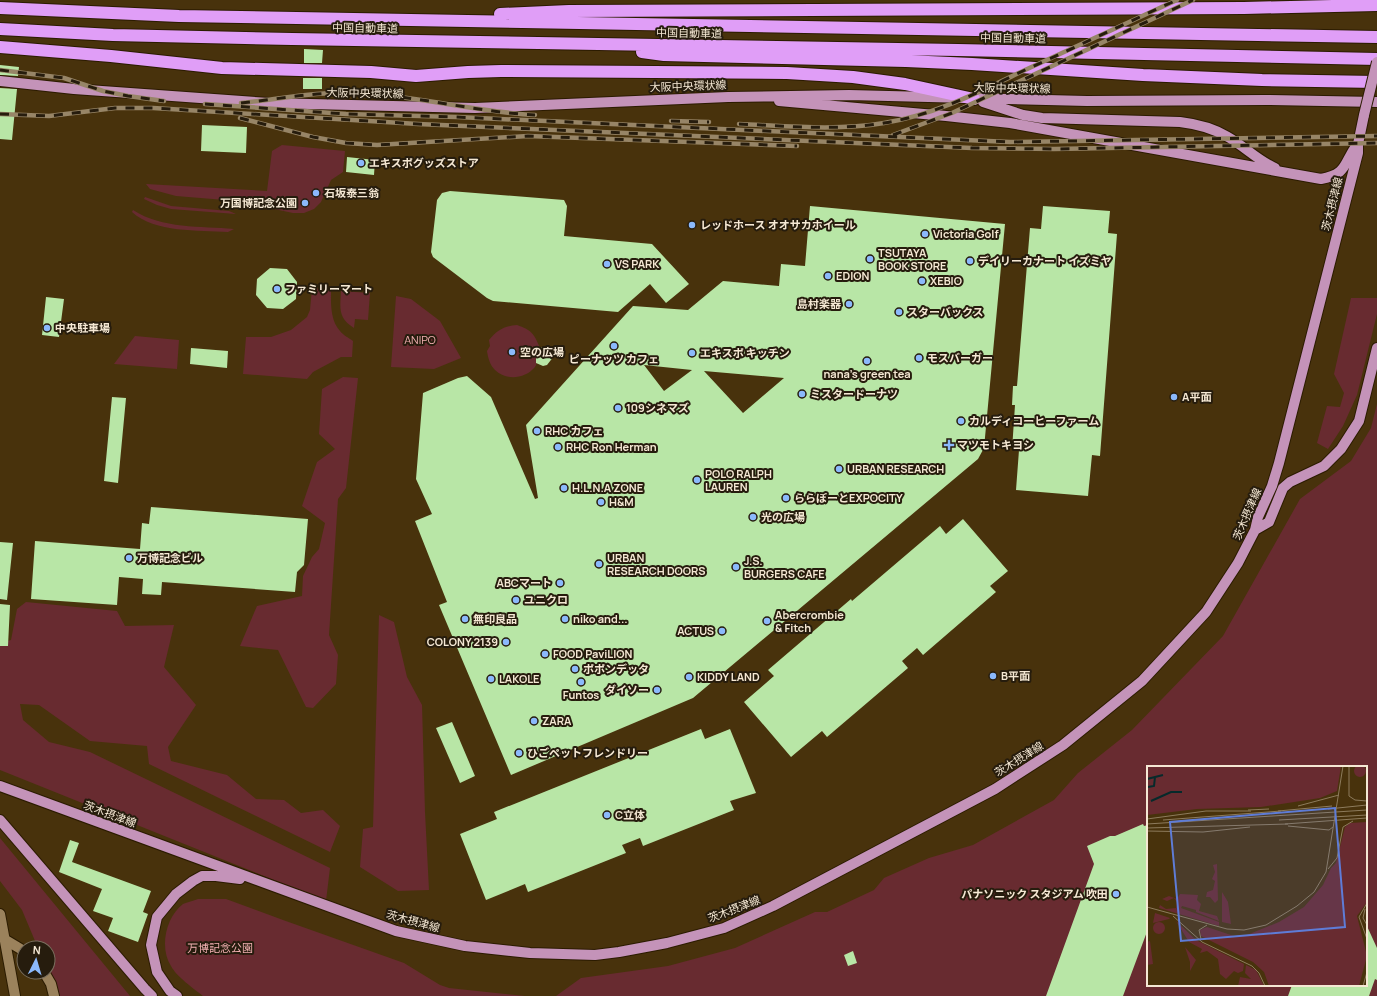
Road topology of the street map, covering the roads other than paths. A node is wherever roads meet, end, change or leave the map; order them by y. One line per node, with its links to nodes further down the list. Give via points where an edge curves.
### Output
1 (1377, 5): 3 (highway, via 569,11)
2 (0, 8): 3 (highway, 中国自動車道, via 179,16)
3 (363, 19): 5 (highway, 中国自動車道)
4 (0, 29): 6 (highway, 中国自動車道, via 114,35)
5 (1377, 37)
6 (585, 45): 8 (highway, 中国自動車道); 11 (highway, via 664,55 921,62 1143,75)
7 (0, 47): 13 (highway, via 222,68 371,72 416,76 501,71 787,73 881,80)
8 (1377, 59)
9 (1377, 62): 15 (main road, 茨木摂津線, bridge)
10 (0, 81): 12 (main road, 大阪中央環状線, via 74,89 261,102 475,108)
11 (1377, 82)
12 (728, 97): 13 (main road, 大阪中央環状線, via 850,95); 16 (main road, via 1010,123)
13 (974, 99): 14 (main road, 大阪中央環状線); 16 (main road, via 1023,115 1042,118 1180,122 1205,127 1228,137 1266,164)
14 (1377, 102)
15 (1358, 144): 16 (main road, via 1344,170 1338,174 1321,179); 18 (main road, 茨木摂津線, via 1358,153 1282,454)
16 (1287, 173)
17 (1377, 348): 18 (main road, via 1359,421 1341,449 1324,466 1283,488 1269,522)
18 (1255, 530): 21 (main road, 茨木摂津線, via 1238,563 1206,612 1142,681 1063,745 988,792 773,906 724,928 667,943 596,955 465,946 396,931)
19 (0, 786): 21 (main road, 茨木摂津線)
20 (0, 820): 28 (main road)
21 (258, 881): 29 (main road, 茨木摂津線, via 202,876 176,894 157,917 151,945 157,972 170,991)
22 (0, 914): 23 (street)
23 (4, 939): 24 (street); 26 (street)
24 (16, 946)
25 (49, 980): 27 (street)
26 (15, 996)
27 (54, 996)
28 (152, 996)
29 (177, 996)

